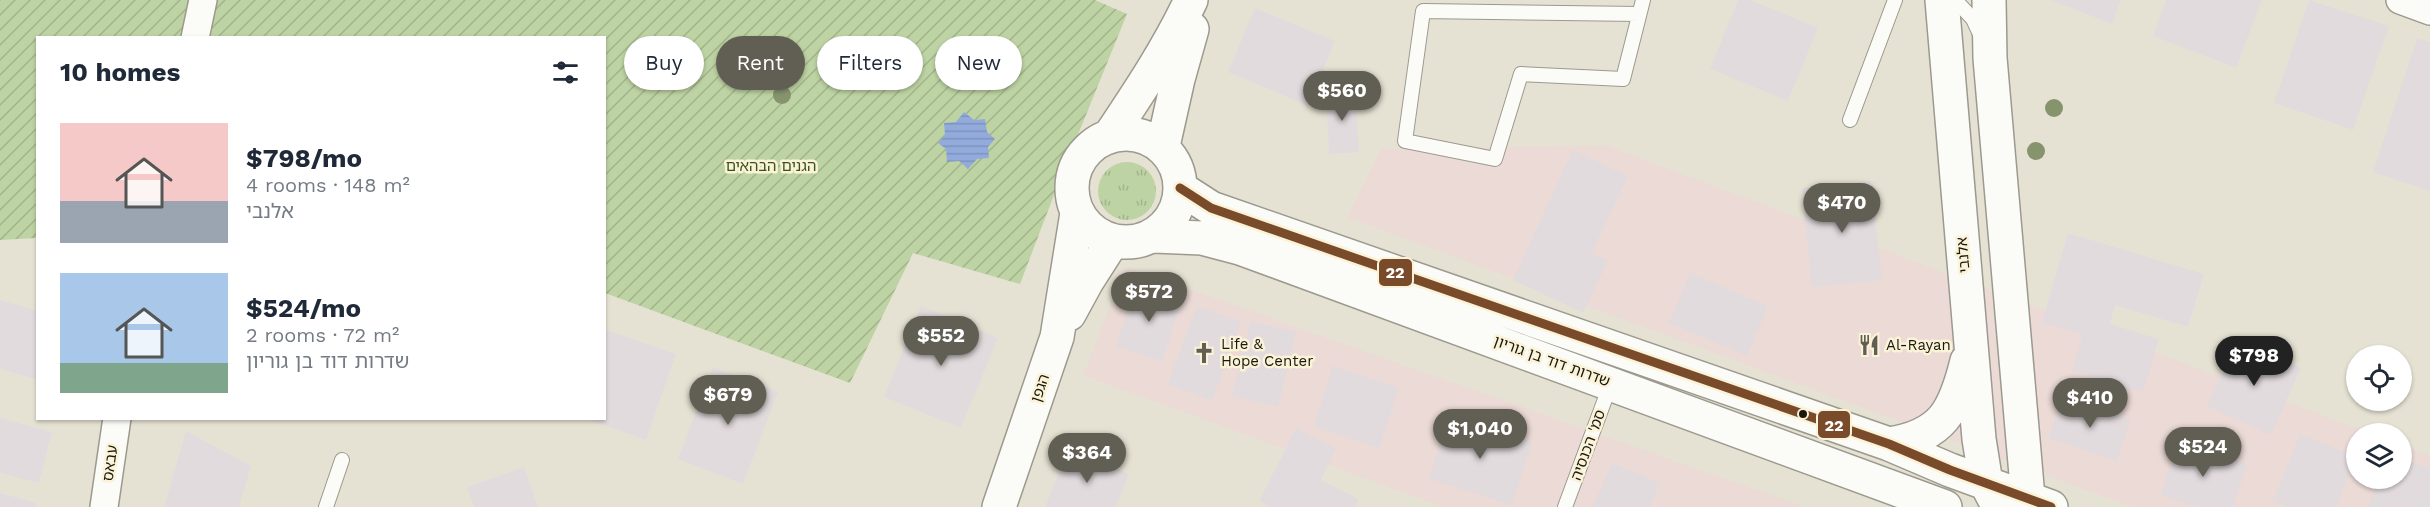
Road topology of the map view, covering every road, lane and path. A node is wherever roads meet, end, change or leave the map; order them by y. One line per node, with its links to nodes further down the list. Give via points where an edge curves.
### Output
1 (203, 0): 12 (street)
2 (1191, 0): 15 (street, via 1176,33)
3 (1200, 0): 16 (street)
4 (1643, 0): 11 (lane)
5 (1894, 0): 14 (lane)
6 (1942, 0): 22 (street, אלנבי)
7 (1955, 0): 13 (lane, via 1973,19)
8 (1989, 0): 13 (street)
9 (2400, 0): 10 (street)
10 (2430, 11)
11 (1639, 14): 11 (lane, via 1424,11 1405,141 1495,159 1521,74 1623,79)
12 (195, 36)
13 (1990, 58): 27 (street)
14 (1850, 120)
15 (1109, 137): 16 (street, via 1145,136); 18 (street, via 1092,146 1072,177)
16 (1163, 146): 17 (street, via 1178,172)
17 (1180, 188): 19 (street, via 1174,213); 25 (street, שדרות דוד בן גוריון, via 1211,208)
18 (1077, 213): 20 (street, via 1088,228); 21 (street, הגפן)
19 (1154, 236): 20 (street); 23 (street, שדרות דוד בן גוריון, via 1202,238 1240,248)
20 (1112, 242): 21 (street, הגפן)
21 (1057, 337): 30 (street, הגפן)
22 (1970, 347): 25 (street, via 1956,398 1945,417 1915,440); 27 (street, אלנבי)
23 (1611, 383): 31 (lane, סמ' הכנסיה); 32 (street, שדרות דוד בן גוריון)
24 (117, 420): 28 (street, עבאס)
25 (1889, 444): 27 (street, שדרות דוד בן גוריון)
26 (342, 460): 29 (lane)
27 (2017, 500)
28 (104, 507)
29 (326, 507)
30 (999, 507)
31 (1565, 507)
32 (1946, 507)

